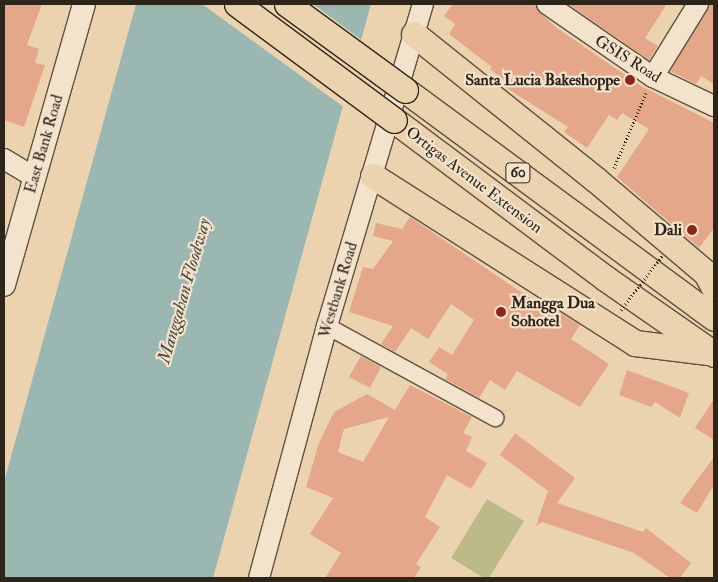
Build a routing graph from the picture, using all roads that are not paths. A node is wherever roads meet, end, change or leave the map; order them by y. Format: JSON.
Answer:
{"nodes":[{"id":1,"x":84,"y":4,"type":"edge"},
{"id":2,"x":237,"y":4,"type":"edge"},
{"id":3,"x":287,"y":4,"type":"edge"},
{"id":4,"x":423,"y":4,"type":"edge"},
{"id":5,"x":547,"y":4,"type":"edge"},
{"id":6,"x":698,"y":4,"type":"edge"},
{"id":7,"x":414,"y":34,"type":"junction"},
{"id":8,"x":653,"y":77,"type":"junction"},
{"id":9,"x":714,"y":106,"type":"edge"},
{"id":10,"x":4,"y":159,"type":"edge"},
{"id":11,"x":373,"y":176,"type":"junction"},
{"id":12,"x":34,"y":177,"type":"junction"},
{"id":13,"x":4,"y":285,"type":"edge"},
{"id":14,"x":714,"y":288,"type":"edge"},
{"id":15,"x":714,"y":318,"type":"edge"},
{"id":16,"x":326,"y":326,"type":"junction"},
{"id":17,"x":714,"y":353,"type":"edge"},
{"id":18,"x":495,"y":418,"type":"dead end"},
{"id":19,"x":259,"y":578,"type":"edge"}],
"edges":[{"from":1,"to":12,"type":"main road","name":"East Bank Road"},
{"from":2,"to":17,"type":"main road","name":"Ortigas Avenue Extension","number":"60","bridge":true},
{"from":3,"to":15,"type":"main road","name":"Ortigas Avenue Extension","number":"60","bridge":true},
{"from":4,"to":7,"type":"street","name":"Westbank Road"},
{"from":5,"to":8,"type":"street","name":"GSIS Road"},
{"from":6,"to":8,"type":"street"},
{"from":7,"to":11,"type":"street","name":"Westbank Road"},
{"from":7,"to":14,"type":"main road"},
{"from":8,"to":9,"type":"street","name":"GSIS Road"},
{"from":10,"to":12,"type":"street"},
{"from":11,"to":16,"type":"street","name":"Westbank Road"},
{"from":11,"to":17,"type":"main road"},
{"from":12,"to":13,"type":"main road","name":"East Bank Road"},
{"from":16,"to":18,"type":"street"},
{"from":16,"to":19,"type":"street","name":"Westbank Road"}]}
